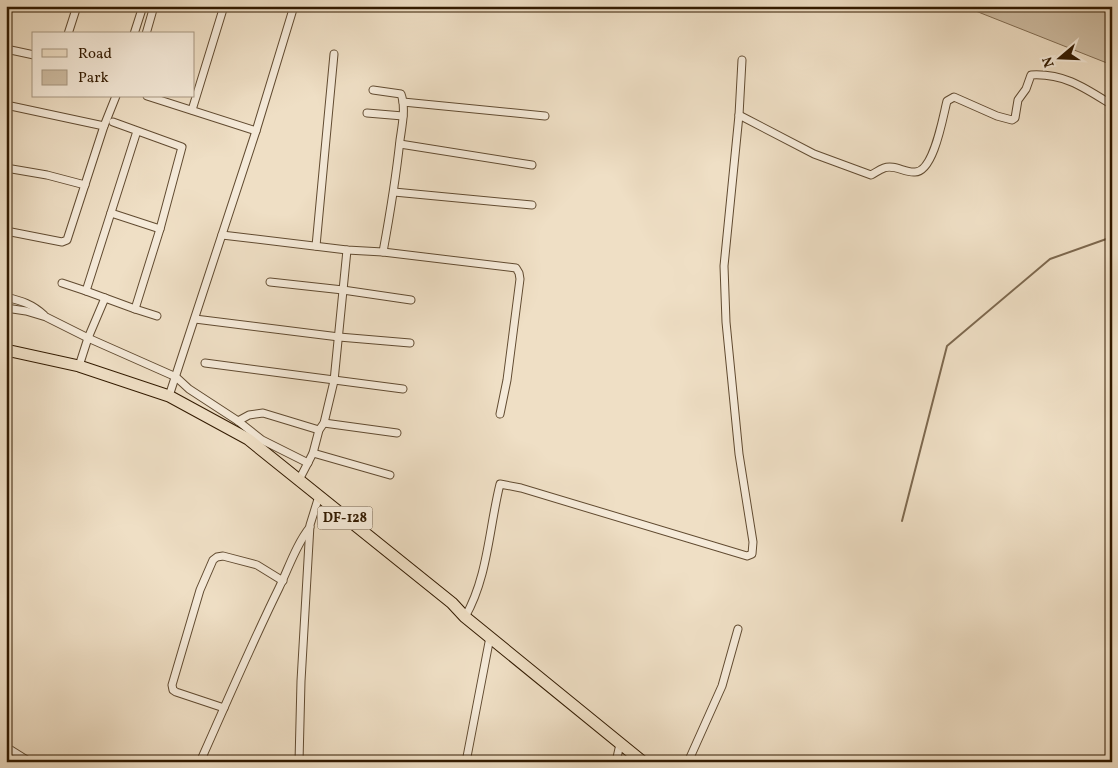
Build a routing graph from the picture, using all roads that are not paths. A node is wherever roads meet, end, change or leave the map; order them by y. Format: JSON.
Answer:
{"nodes":[{"id":1,"x":77,"y":6,"type":"edge"},
{"id":2,"x":143,"y":6,"type":"edge"},
{"id":3,"x":154,"y":6,"type":"edge"},
{"id":4,"x":224,"y":6,"type":"edge"},
{"id":5,"x":294,"y":6,"type":"edge"},
{"id":6,"x":69,"y":32,"type":"edge"},
{"id":7,"x":135,"y":32,"type":"edge"},
{"id":8,"x":147,"y":32,"type":"edge"},
{"id":9,"x":6,"y":50,"type":"edge"},
{"id":10,"x":334,"y":54,"type":"dead end"},
{"id":11,"x":32,"y":55,"type":"edge"},
{"id":12,"x":742,"y":60,"type":"dead end"},
{"id":13,"x":373,"y":90,"type":"dead end"},
{"id":14,"x":115,"y":98,"type":"edge"},
{"id":15,"x":153,"y":98,"type":"edge"},
{"id":16,"x":403,"y":102,"type":"junction"},
{"id":17,"x":6,"y":105,"type":"edge"},
{"id":18,"x":1112,"y":105,"type":"edge"},
{"id":19,"x":192,"y":110,"type":"junction"},
{"id":20,"x":367,"y":113,"type":"dead end"},
{"id":21,"x":403,"y":116,"type":"junction"},
{"id":22,"x":545,"y":116,"type":"dead end"},
{"id":23,"x":739,"y":116,"type":"junction"},
{"id":24,"x":113,"y":122,"type":"dead end"},
{"id":25,"x":104,"y":126,"type":"junction"},
{"id":26,"x":256,"y":130,"type":"junction"},
{"id":27,"x":137,"y":131,"type":"junction"},
{"id":28,"x":400,"y":144,"type":"junction"},
{"id":29,"x":532,"y":165,"type":"dead end"},
{"id":30,"x":6,"y":168,"type":"edge"},
{"id":31,"x":86,"y":185,"type":"junction"},
{"id":32,"x":394,"y":192,"type":"junction"},
{"id":33,"x":532,"y":205,"type":"dead end"},
{"id":34,"x":111,"y":212,"type":"junction"},
{"id":35,"x":160,"y":229,"type":"junction"},
{"id":36,"x":6,"y":231,"type":"edge"},
{"id":37,"x":222,"y":235,"type":"junction"},
{"id":38,"x":316,"y":246,"type":"junction"},
{"id":39,"x":347,"y":250,"type":"junction"},
{"id":40,"x":383,"y":252,"type":"junction"},
{"id":41,"x":270,"y":282,"type":"dead end"},
{"id":42,"x":62,"y":283,"type":"dead end"},
{"id":43,"x":343,"y":290,"type":"junction"},
{"id":44,"x":86,"y":291,"type":"junction"},
{"id":45,"x":6,"y":297,"type":"edge"},
{"id":46,"x":105,"y":298,"type":"junction"},
{"id":47,"x":411,"y":300,"type":"dead end"},
{"id":48,"x":6,"y":308,"type":"edge"},
{"id":49,"x":135,"y":309,"type":"junction"},
{"id":50,"x":157,"y":316,"type":"dead end"},
{"id":51,"x":46,"y":317,"type":"junction"},
{"id":52,"x":195,"y":318,"type":"junction"},
{"id":53,"x":88,"y":338,"type":"junction"},
{"id":54,"x":339,"y":338,"type":"junction"},
{"id":55,"x":410,"y":343,"type":"dead end"},
{"id":56,"x":6,"y":350,"type":"edge"},
{"id":57,"x":205,"y":363,"type":"dead end"},
{"id":58,"x":79,"y":366,"type":"junction"},
{"id":59,"x":176,"y":377,"type":"junction"},
{"id":60,"x":334,"y":381,"type":"junction"},
{"id":61,"x":403,"y":389,"type":"dead end"},
{"id":62,"x":169,"y":396,"type":"junction"},
{"id":63,"x":500,"y":414,"type":"dead end"},
{"id":64,"x":238,"y":421,"type":"junction"},
{"id":65,"x":322,"y":426,"type":"junction"},
{"id":66,"x":398,"y":433,"type":"dead end"},
{"id":67,"x":313,"y":453,"type":"junction"},
{"id":68,"x":308,"y":463,"type":"junction"},
{"id":69,"x":390,"y":475,"type":"dead end"},
{"id":70,"x":299,"y":480,"type":"junction"},
{"id":71,"x":319,"y":496,"type":"junction"},
{"id":72,"x":310,"y":526,"type":"junction"},
{"id":73,"x":282,"y":581,"type":"junction"},
{"id":74,"x":466,"y":617,"type":"junction"},
{"id":75,"x":738,"y":629,"type":"dead end"},
{"id":76,"x":490,"y":637,"type":"junction"},
{"id":77,"x":224,"y":708,"type":"junction"},
{"id":78,"x":620,"y":744,"type":"junction"},
{"id":79,"x":6,"y":747,"type":"edge"},
{"id":80,"x":30,"y":762,"type":"edge"},
{"id":81,"x":200,"y":762,"type":"edge"},
{"id":82,"x":299,"y":762,"type":"edge"},
{"id":83,"x":466,"y":762,"type":"edge"},
{"id":84,"x":616,"y":762,"type":"edge"},
{"id":85,"x":643,"y":762,"type":"edge"},
{"id":86,"x":688,"y":762,"type":"edge"}],
"edges":[{"from":1,"to":6,"type":"street"},
{"from":2,"to":7,"type":"street"},
{"from":3,"to":8,"type":"street"},
{"from":4,"to":19,"type":"street"},
{"from":5,"to":26,"type":"street"},
{"from":9,"to":11,"type":"street"},
{"from":10,"to":38,"type":"street"},
{"from":12,"to":23,"type":"street"},
{"from":13,"to":16,"type":"street"},
{"from":14,"to":25,"type":"street"},
{"from":15,"to":19,"type":"street"},
{"from":16,"to":21,"type":"street"},
{"from":16,"to":22,"type":"street"},
{"from":17,"to":25,"type":"street"},
{"from":18,"to":23,"type":"street"},
{"from":19,"to":26,"type":"street"},
{"from":20,"to":21,"type":"street"},
{"from":21,"to":28,"type":"street"},
{"from":23,"to":74,"type":"street"},
{"from":24,"to":27,"type":"street"},
{"from":25,"to":31,"type":"street"},
{"from":26,"to":37,"type":"street"},
{"from":27,"to":34,"type":"street"},
{"from":27,"to":35,"type":"street"},
{"from":28,"to":29,"type":"street"},
{"from":28,"to":32,"type":"street"},
{"from":30,"to":31,"type":"street"},
{"from":31,"to":36,"type":"street"},
{"from":32,"to":33,"type":"street"},
{"from":32,"to":40,"type":"street"},
{"from":34,"to":35,"type":"street"},
{"from":34,"to":44,"type":"street"},
{"from":35,"to":49,"type":"street"},
{"from":37,"to":38,"type":"street"},
{"from":37,"to":52,"type":"street"},
{"from":38,"to":39,"type":"street"},
{"from":39,"to":40,"type":"street"},
{"from":39,"to":43,"type":"street"},
{"from":40,"to":63,"type":"street"},
{"from":41,"to":43,"type":"street"},
{"from":42,"to":44,"type":"street"},
{"from":43,"to":47,"type":"street"},
{"from":43,"to":54,"type":"street"},
{"from":44,"to":46,"type":"street"},
{"from":45,"to":51,"type":"street"},
{"from":46,"to":49,"type":"street"},
{"from":46,"to":53,"type":"street"},
{"from":48,"to":51,"type":"street"},
{"from":49,"to":50,"type":"street"},
{"from":51,"to":53,"type":"street"},
{"from":52,"to":54,"type":"street"},
{"from":52,"to":59,"type":"street"},
{"from":53,"to":58,"type":"street"},
{"from":53,"to":59,"type":"street"},
{"from":54,"to":55,"type":"street"},
{"from":54,"to":60,"type":"street"},
{"from":56,"to":58,"type":"main road","name":"DF-128","number":"DF-128"},
{"from":57,"to":60,"type":"street"},
{"from":58,"to":62,"type":"main road","name":"DF-128","number":"DF-128"},
{"from":59,"to":62,"type":"street"},
{"from":59,"to":64,"type":"street"},
{"from":60,"to":61,"type":"street"},
{"from":60,"to":65,"type":"street"},
{"from":62,"to":70,"type":"main road","name":"DF-128","number":"DF-128"},
{"from":64,"to":65,"type":"street"},
{"from":64,"to":68,"type":"street"},
{"from":65,"to":66,"type":"street"},
{"from":65,"to":67,"type":"street"},
{"from":67,"to":68,"type":"street"},
{"from":67,"to":69,"type":"street"},
{"from":68,"to":70,"type":"street"},
{"from":70,"to":71,"type":"main road","name":"DF-128","number":"DF-128"},
{"from":71,"to":72,"type":"street"},
{"from":71,"to":74,"type":"main road","name":"DF-128","number":"DF-128"},
{"from":72,"to":73,"type":"street"},
{"from":72,"to":82,"type":"street"},
{"from":73,"to":77,"type":"street"},
{"from":73,"to":77,"type":"street"},
{"from":74,"to":76,"type":"main road","name":"DF-128","number":"DF-128"},
{"from":75,"to":86,"type":"street"},
{"from":76,"to":78,"type":"main road","name":"DF-128","number":"DF-128"},
{"from":76,"to":83,"type":"street"},
{"from":77,"to":81,"type":"street"},
{"from":78,"to":84,"type":"street"},
{"from":78,"to":85,"type":"main road","name":"DF-128","number":"DF-128"},
{"from":79,"to":80,"type":"street"}]}
